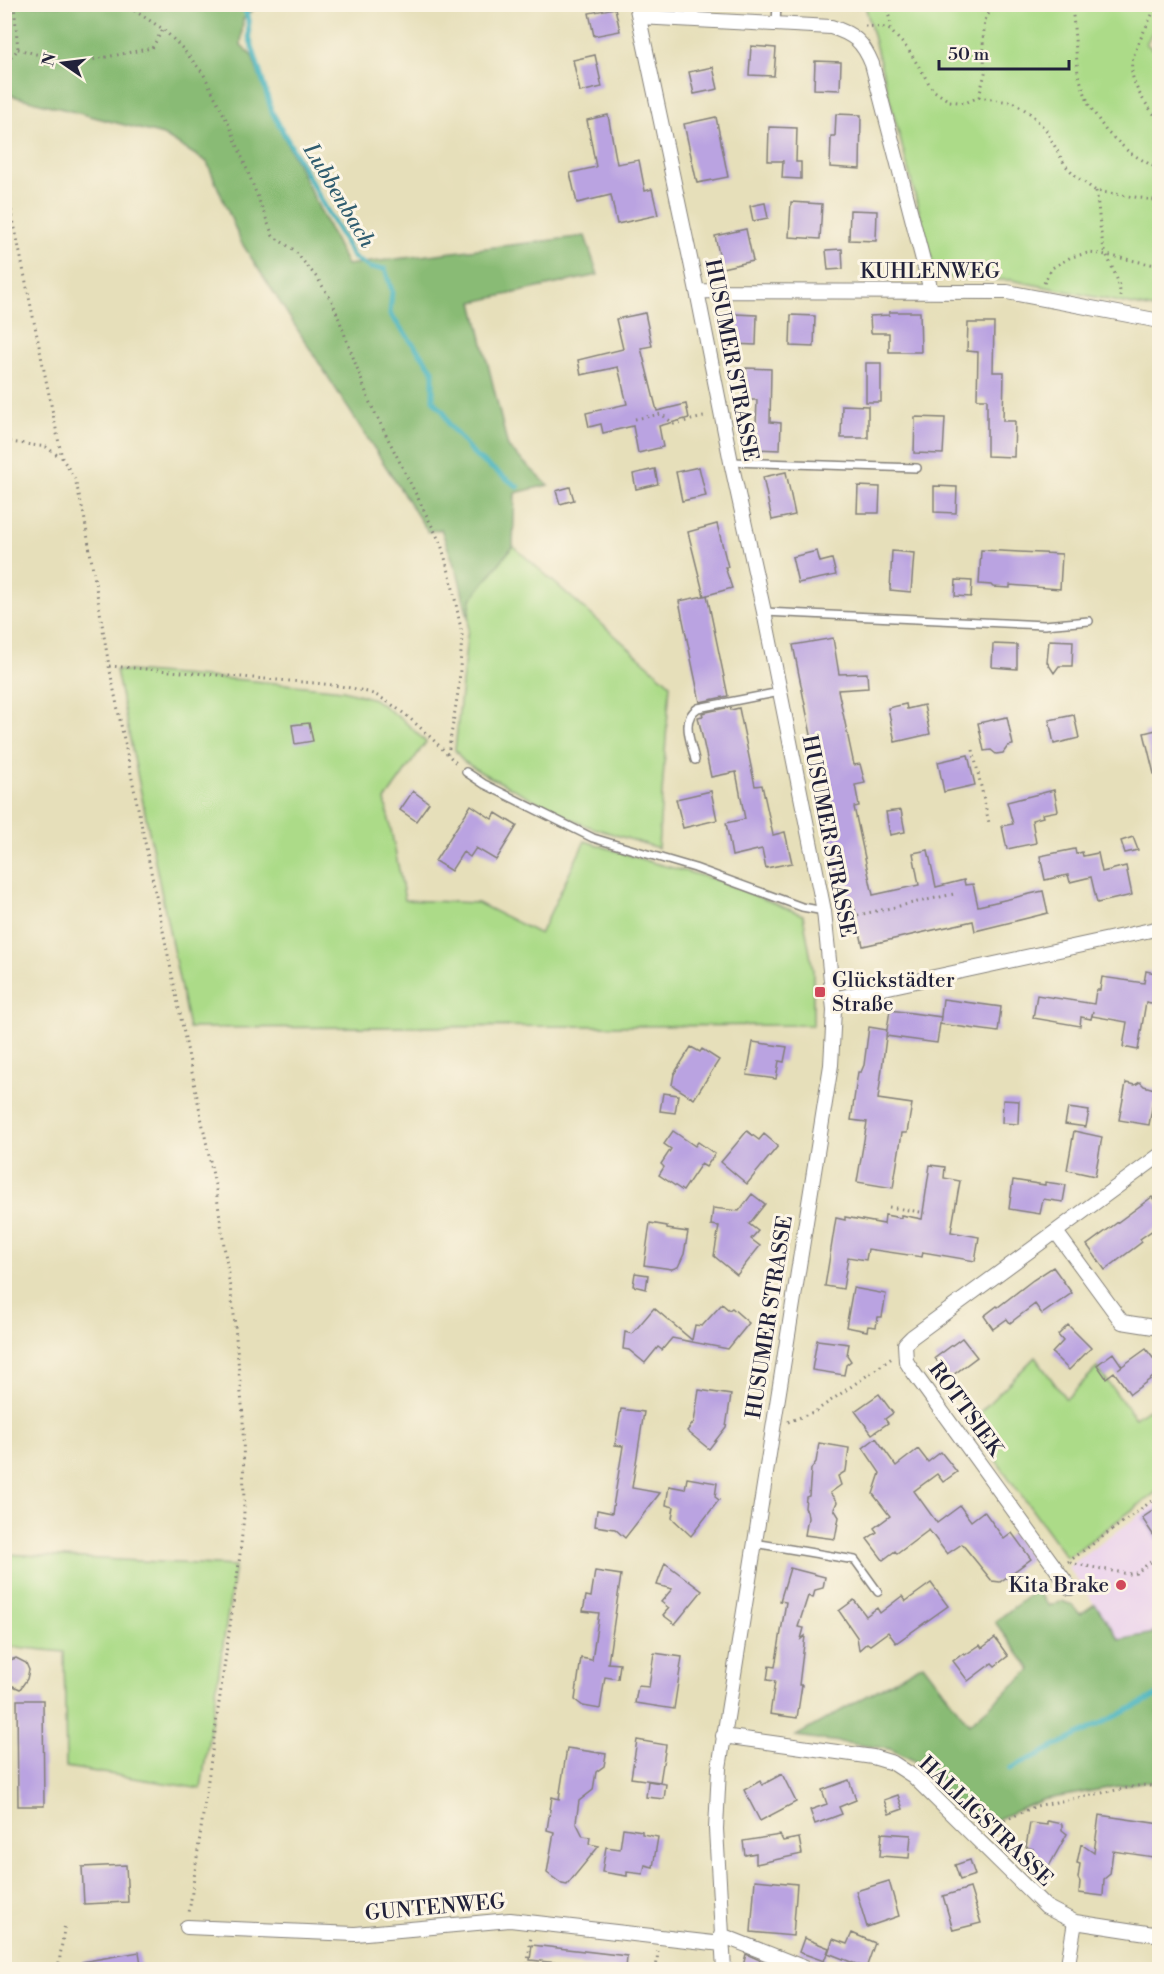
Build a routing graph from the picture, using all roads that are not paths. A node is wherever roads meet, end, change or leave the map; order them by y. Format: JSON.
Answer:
{"nodes":[{"id":1,"x":777,"y":4,"type":"edge"},
{"id":2,"x":637,"y":11,"type":"edge"},
{"id":3,"x":776,"y":24,"type":"junction"},
{"id":4,"x":697,"y":291,"type":"junction"},
{"id":5,"x":931,"y":291,"type":"junction"},
{"id":6,"x":1160,"y":321,"type":"edge"},
{"id":7,"x":731,"y":462,"type":"junction"},
{"id":8,"x":917,"y":468,"type":"dead end"},
{"id":9,"x":764,"y":612,"type":"junction"},
{"id":10,"x":1089,"y":621,"type":"dead end"},
{"id":11,"x":780,"y":692,"type":"junction"},
{"id":12,"x":695,"y":760,"type":"dead end"},
{"id":13,"x":466,"y":772,"type":"road end"},
{"id":14,"x":824,"y":911,"type":"junction"},
{"id":15,"x":1160,"y":928,"type":"edge"},
{"id":16,"x":833,"y":999,"type":"junction"},
{"id":17,"x":1160,"y":1155,"type":"edge"},
{"id":18,"x":1056,"y":1232,"type":"junction"},
{"id":19,"x":1160,"y":1328,"type":"edge"},
{"id":20,"x":754,"y":1543,"type":"junction"},
{"id":21,"x":1070,"y":1588,"type":"dead end"},
{"id":22,"x":878,"y":1592,"type":"dead end"},
{"id":23,"x":723,"y":1736,"type":"junction"},
{"id":24,"x":1074,"y":1922,"type":"junction"},
{"id":25,"x":187,"y":1927,"type":"road end"},
{"id":26,"x":1160,"y":1935,"type":"edge"},
{"id":27,"x":721,"y":1940,"type":"junction"},
{"id":28,"x":724,"y":1970,"type":"edge"},
{"id":29,"x":810,"y":1970,"type":"edge"},
{"id":30,"x":1067,"y":1970,"type":"edge"}],
"edges":[{"from":1,"to":3,"type":"lane"},
{"from":2,"to":3,"type":"street"},
{"from":2,"to":4,"type":"street","name":"HUSUMER STRASSE"},
{"from":3,"to":5,"type":"street"},
{"from":4,"to":5,"type":"street","name":"KUHLENWEG"},
{"from":4,"to":7,"type":"street","name":"HUSUMER STRASSE"},
{"from":5,"to":6,"type":"street","name":"KUHLENWEG"},
{"from":7,"to":8,"type":"lane"},
{"from":7,"to":9,"type":"street","name":"HUSUMER STRASSE"},
{"from":9,"to":10,"type":"lane"},
{"from":9,"to":11,"type":"street","name":"HUSUMER STRASSE"},
{"from":11,"to":12,"type":"lane"},
{"from":11,"to":14,"type":"street","name":"HUSUMER STRASSE"},
{"from":13,"to":14,"type":"lane"},
{"from":14,"to":16,"type":"street","name":"HUSUMER STRASSE"},
{"from":15,"to":16,"type":"street"},
{"from":16,"to":20,"type":"street","name":"HUSUMER STRASSE"},
{"from":17,"to":18,"type":"street","name":"ROTTSIEK"},
{"from":18,"to":19,"type":"street"},
{"from":18,"to":21,"type":"street","name":"ROTTSIEK"},
{"from":20,"to":22,"type":"lane"},
{"from":20,"to":23,"type":"street","name":"HUSUMER STRASSE"},
{"from":23,"to":24,"type":"street","name":"HALLIGSTRASSE"},
{"from":23,"to":27,"type":"street","name":"HUSUMER STRASSE"},
{"from":24,"to":26,"type":"street","name":"HALLIGSTRASSE"},
{"from":24,"to":30,"type":"street"},
{"from":25,"to":27,"type":"street","name":"GUNTENWEG"},
{"from":27,"to":28,"type":"street","name":"HUSUMER STRASSE"},
{"from":27,"to":29,"type":"street"}]}
